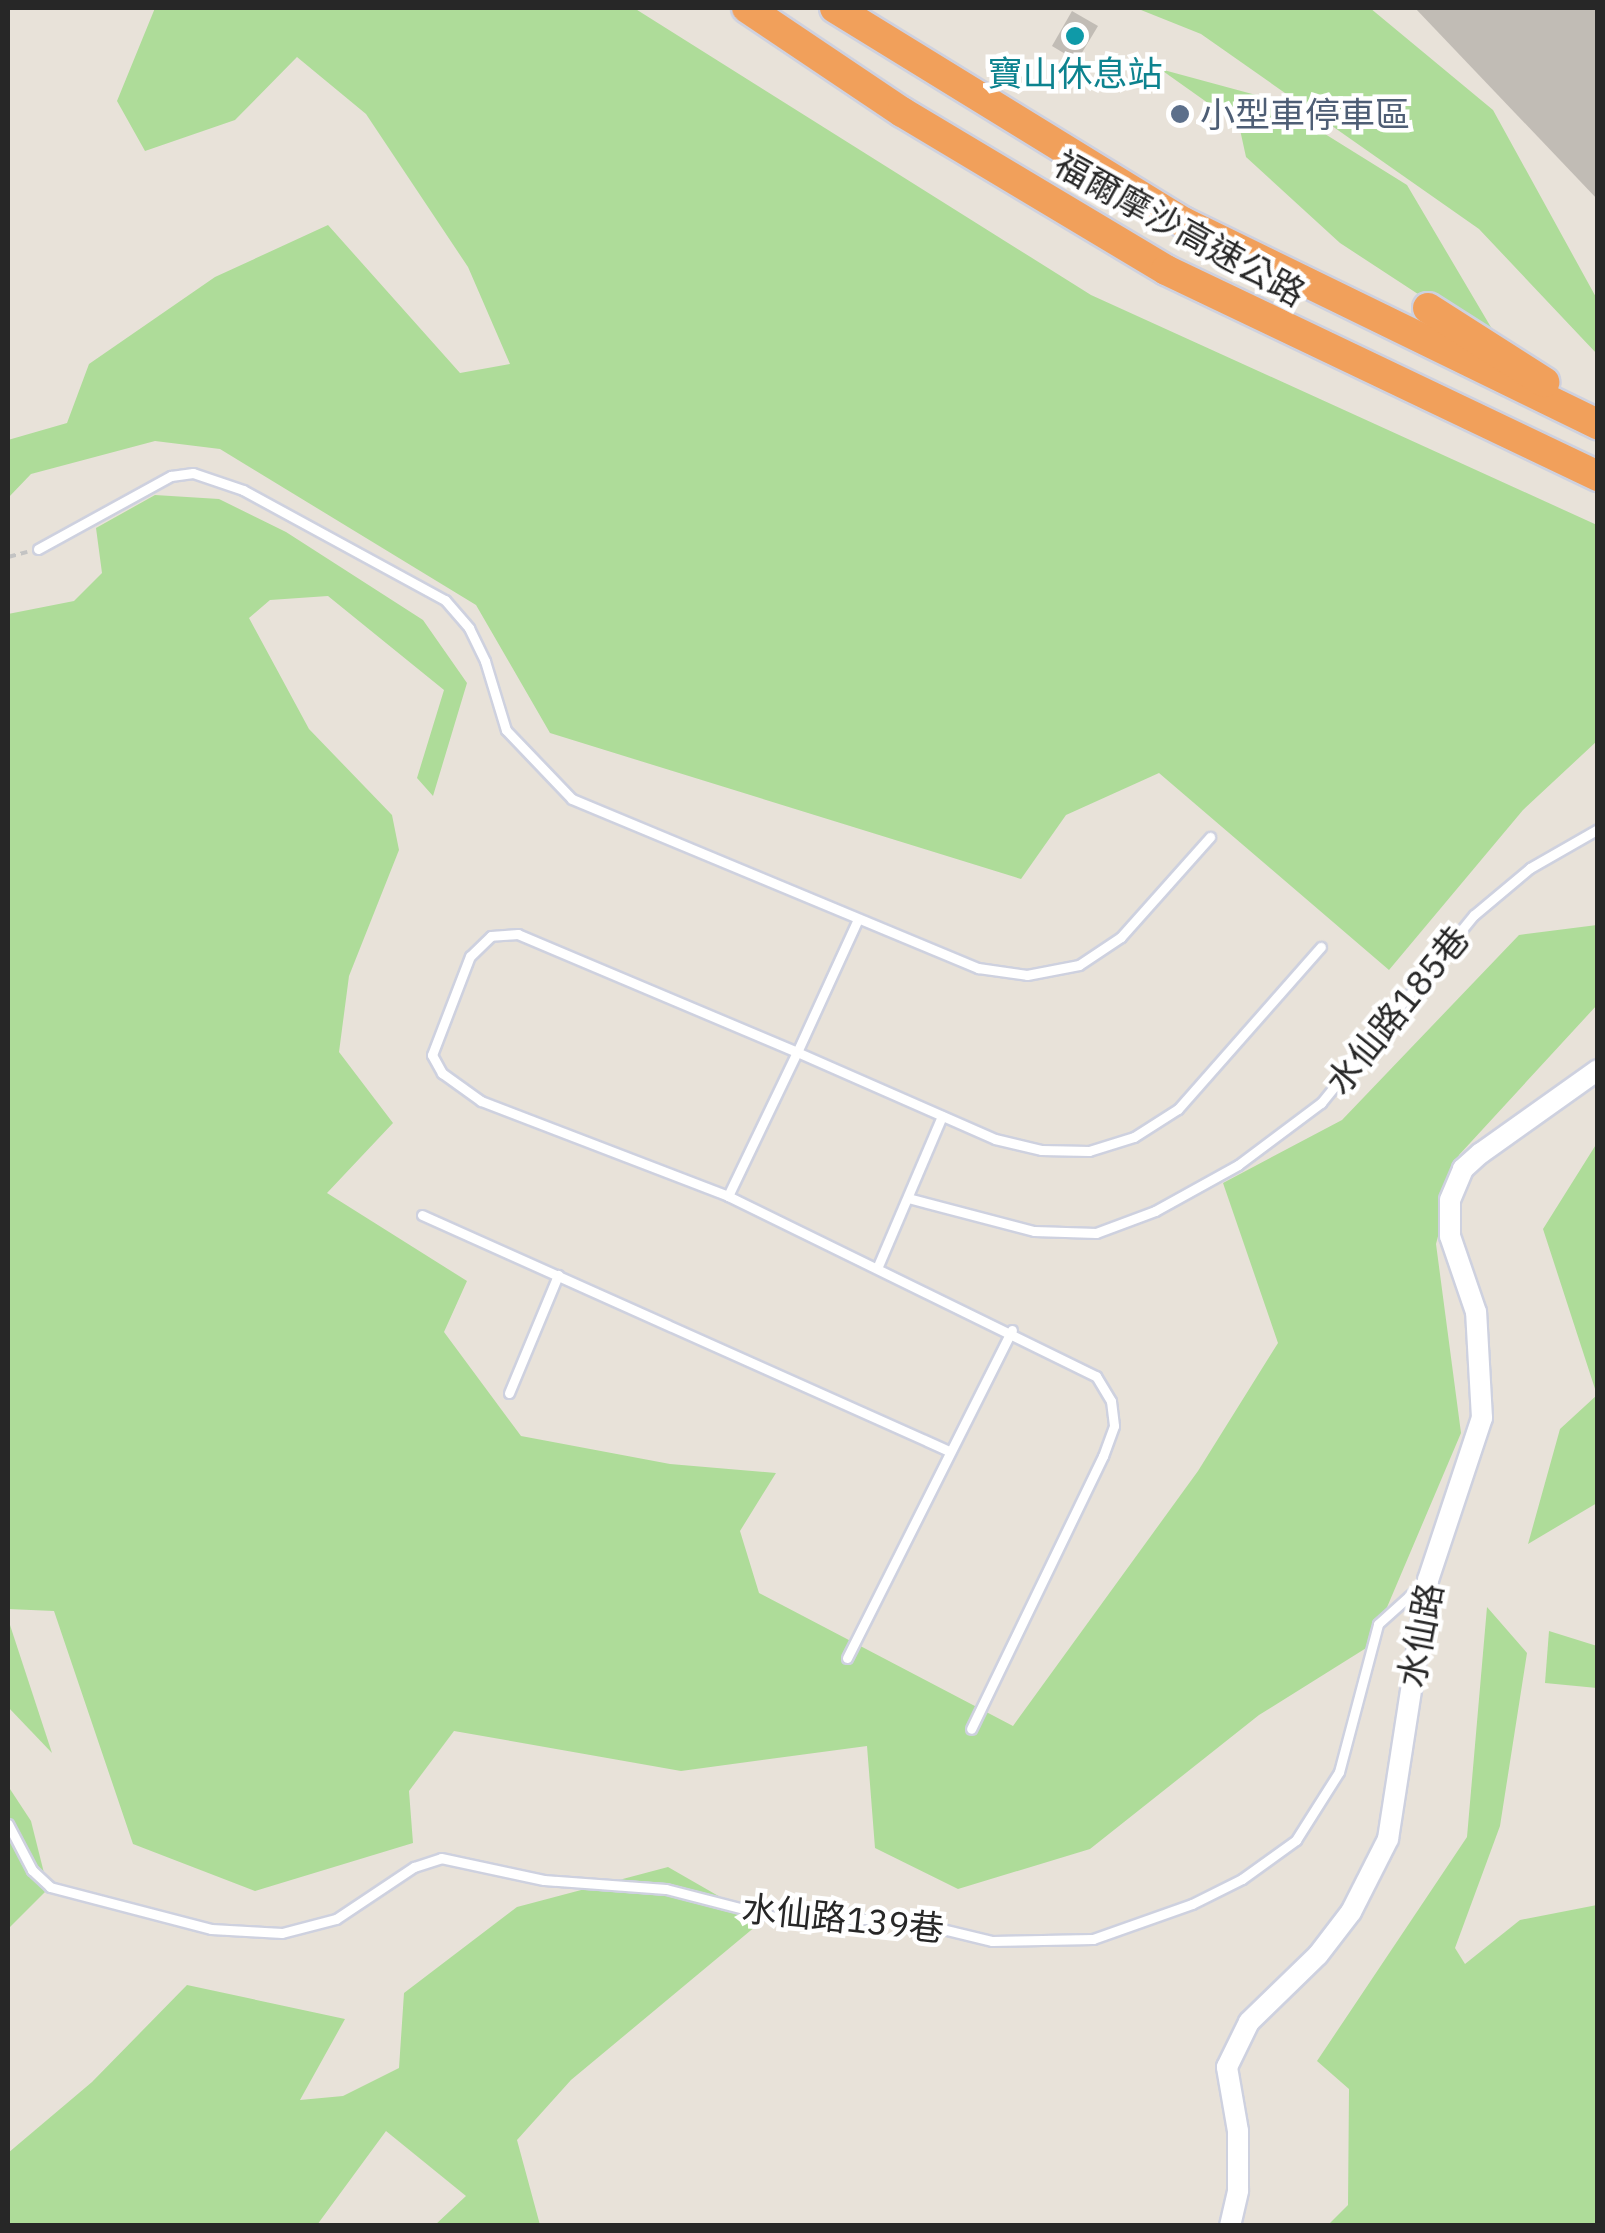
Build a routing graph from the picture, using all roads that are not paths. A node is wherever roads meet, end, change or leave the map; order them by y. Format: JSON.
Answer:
{"nodes":[{"id":1,"x":747,"y":8,"type":"edge"},
{"id":2,"x":835,"y":8,"type":"edge"},
{"id":3,"x":1428,"y":308,"type":"dead end"},
{"id":4,"x":1598,"y":416,"type":"edge"},
{"id":5,"x":1598,"y":424,"type":"edge"},
{"id":6,"x":1598,"y":476,"type":"edge"},
{"id":7,"x":38,"y":550,"type":"road end"},
{"id":8,"x":1598,"y":829,"type":"edge"},
{"id":9,"x":1210,"y":836,"type":"dead end"},
{"id":10,"x":858,"y":919,"type":"junction"},
{"id":11,"x":1322,"y":948,"type":"dead end"},
{"id":12,"x":797,"y":1052,"type":"junction"},
{"id":13,"x":1598,"y":1070,"type":"edge"},
{"id":14,"x":942,"y":1116,"type":"junction"},
{"id":15,"x":728,"y":1196,"type":"junction"},
{"id":16,"x":908,"y":1198,"type":"junction"},
{"id":17,"x":422,"y":1214,"type":"dead end"},
{"id":18,"x":878,"y":1266,"type":"junction"},
{"id":19,"x":558,"y":1275,"type":"junction"},
{"id":20,"x":1012,"y":1330,"type":"junction"},
{"id":21,"x":509,"y":1393,"type":"dead end"},
{"id":22,"x":949,"y":1451,"type":"junction"},
{"id":23,"x":1428,"y":1580,"type":"junction"},
{"id":24,"x":847,"y":1658,"type":"dead end"},
{"id":25,"x":971,"y":1729,"type":"dead end"},
{"id":26,"x":8,"y":1824,"type":"edge"},
{"id":27,"x":1230,"y":2226,"type":"edge"}],
"edges":[{"from":1,"to":6,"type":"highway","name":"福爾摩沙高速公路"},
{"from":2,"to":5,"type":"highway","name":"福爾摩沙高速公路"},
{"from":3,"to":4,"type":"highway"},
{"from":7,"to":10,"type":"lane"},
{"from":8,"to":16,"type":"lane","name":"水仙路185巷"},
{"from":9,"to":10,"type":"lane"},
{"from":10,"to":12,"type":"lane"},
{"from":11,"to":14,"type":"lane"},
{"from":12,"to":14,"type":"lane"},
{"from":12,"to":15,"type":"lane"},
{"from":12,"to":15,"type":"lane"},
{"from":13,"to":23,"type":"street","name":"水仙路"},
{"from":14,"to":16,"type":"lane"},
{"from":15,"to":18,"type":"lane"},
{"from":16,"to":18,"type":"lane"},
{"from":17,"to":19,"type":"lane"},
{"from":18,"to":20,"type":"lane"},
{"from":19,"to":21,"type":"lane"},
{"from":19,"to":22,"type":"lane"},
{"from":20,"to":22,"type":"lane"},
{"from":20,"to":25,"type":"lane"},
{"from":22,"to":24,"type":"lane"},
{"from":23,"to":26,"type":"lane","name":"水仙路139巷"},
{"from":23,"to":27,"type":"street","name":"水仙路"}]}
